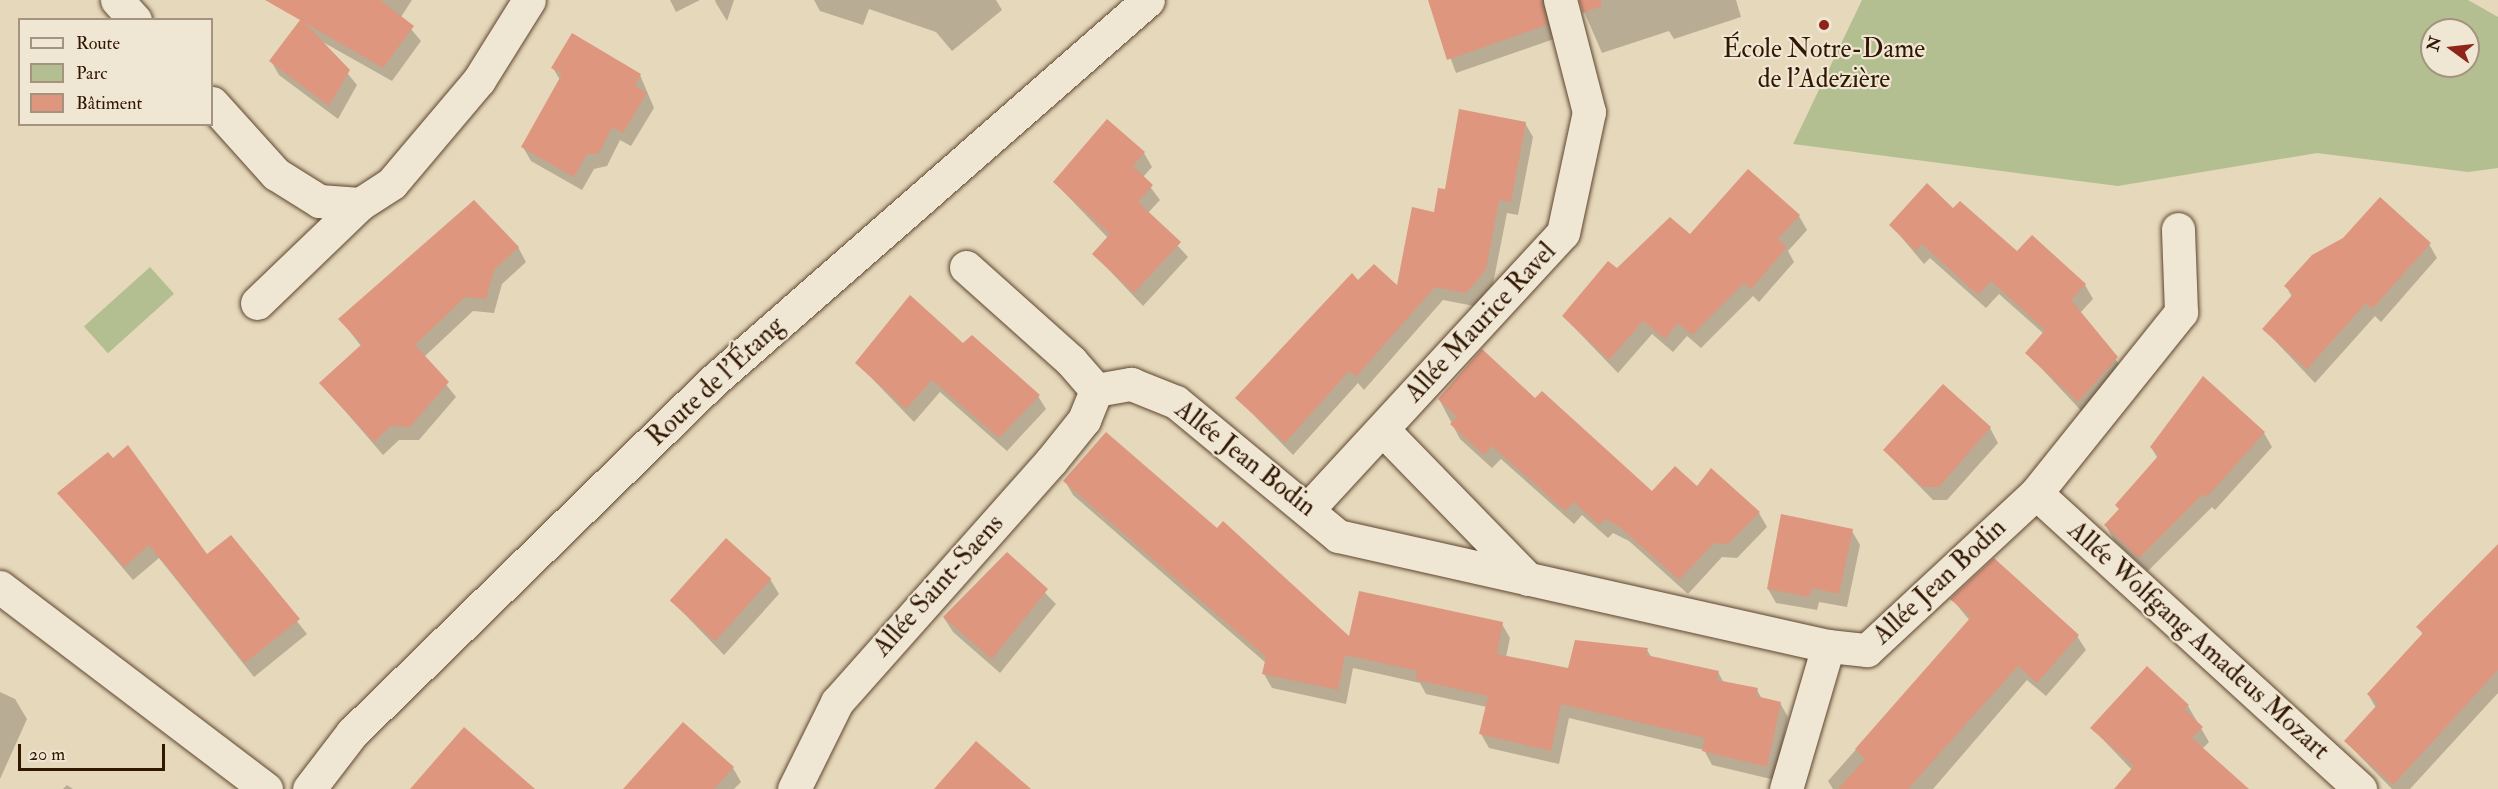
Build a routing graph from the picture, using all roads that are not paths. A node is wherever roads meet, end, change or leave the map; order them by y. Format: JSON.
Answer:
{"nodes":[{"id":1,"x":117,"y":0,"type":"edge"},
{"id":2,"x":529,"y":0,"type":"edge"},
{"id":3,"x":1148,"y":0,"type":"edge"},
{"id":4,"x":1560,"y":0,"type":"edge"},
{"id":5,"x":133,"y":18,"type":"edge"},
{"id":6,"x":213,"y":104,"type":"edge"},
{"id":7,"x":360,"y":204,"type":"junction"},
{"id":8,"x":2178,"y":229,"type":"dead end"},
{"id":9,"x":966,"y":267,"type":"dead end"},
{"id":10,"x":257,"y":303,"type":"dead end"},
{"id":11,"x":1096,"y":390,"type":"junction"},
{"id":12,"x":1383,"y":430,"type":"junction"},
{"id":13,"x":2036,"y":493,"type":"junction"},
{"id":14,"x":1308,"y":508,"type":"junction"},
{"id":15,"x":1528,"y":579,"type":"junction"},
{"id":16,"x":0,"y":586,"type":"edge"},
{"id":17,"x":1827,"y":646,"type":"junction"},
{"id":18,"x":266,"y":789,"type":"edge"},
{"id":19,"x":309,"y":789,"type":"edge"},
{"id":20,"x":794,"y":789,"type":"edge"},
{"id":21,"x":1786,"y":789,"type":"edge"},
{"id":22,"x":2360,"y":789,"type":"edge"}],
"edges":[{"from":1,"to":5,"type":"street"},
{"from":2,"to":7,"type":"street"},
{"from":3,"to":19,"type":"street","name":"Route de l'Étang"},
{"from":4,"to":12,"type":"street","name":"Allée Maurice Ravel"},
{"from":6,"to":7,"type":"street"},
{"from":7,"to":10,"type":"street"},
{"from":8,"to":13,"type":"street","name":"Allée Jean Bodin"},
{"from":9,"to":11,"type":"street"},
{"from":11,"to":14,"type":"street","name":"Allée Jean Bodin"},
{"from":11,"to":20,"type":"street","name":"Allée Saint-Saens"},
{"from":12,"to":14,"type":"street","name":"Allée Maurice Ravel"},
{"from":12,"to":15,"type":"street"},
{"from":13,"to":17,"type":"street","name":"Allée Jean Bodin"},
{"from":13,"to":22,"type":"street","name":"Allée Wolfgang Amadeus Mozart"},
{"from":14,"to":15,"type":"street","name":"Allée Jean Bodin"},
{"from":15,"to":17,"type":"street","name":"Allée Jean Bodin"},
{"from":16,"to":18,"type":"street"},
{"from":17,"to":21,"type":"street"}]}
